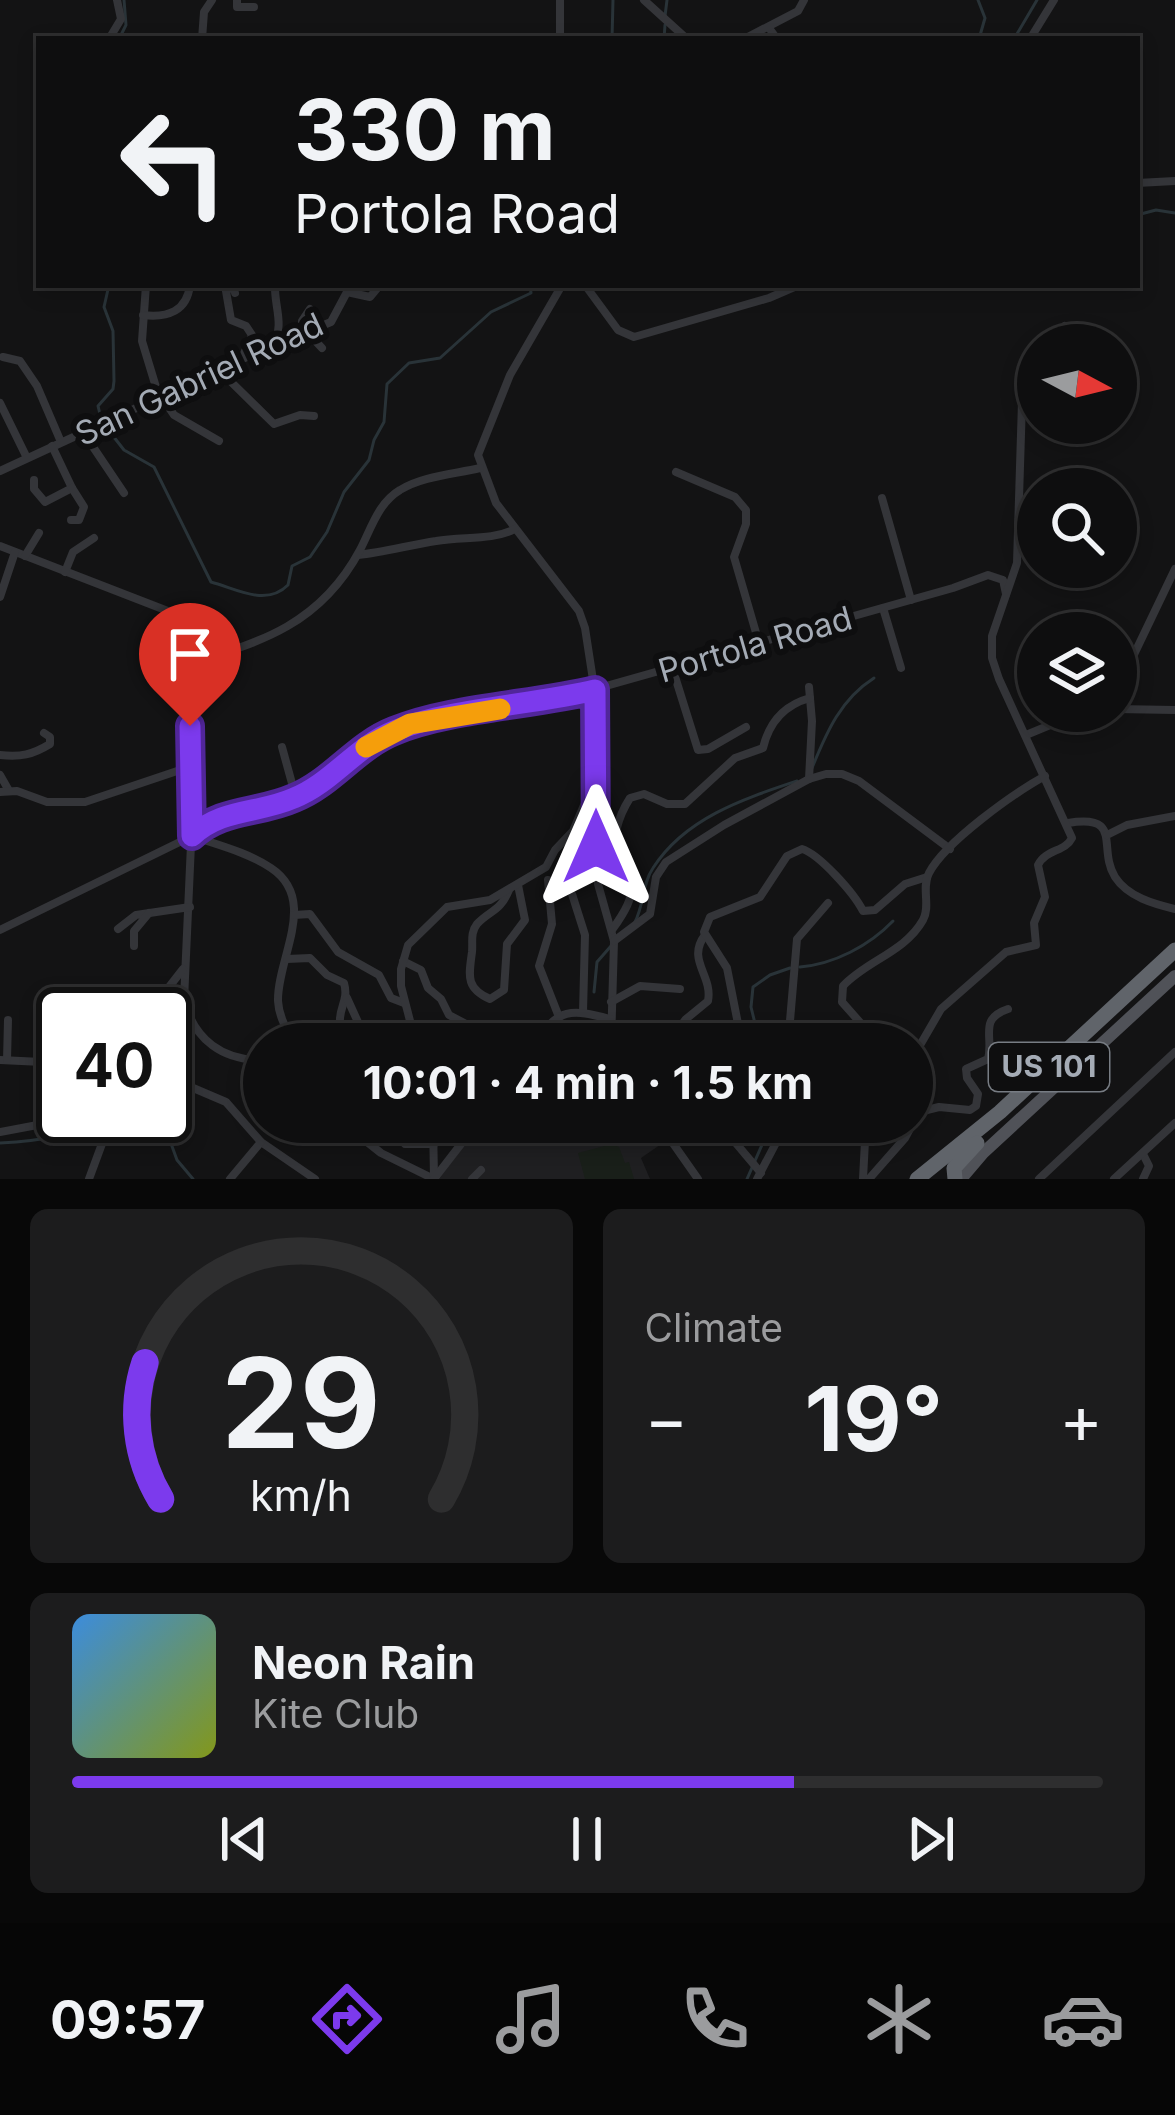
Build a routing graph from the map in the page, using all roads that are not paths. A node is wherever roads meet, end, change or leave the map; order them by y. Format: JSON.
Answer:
{"nodes":[{"id":1,"x":117,"y":0,"type":"edge"},
{"id":2,"x":212,"y":0,"type":"edge"},
{"id":3,"x":237,"y":0,"type":"edge"},
{"id":4,"x":560,"y":0,"type":"edge"},
{"id":5,"x":644,"y":0,"type":"edge"},
{"id":6,"x":804,"y":0,"type":"edge"},
{"id":7,"x":1054,"y":0,"type":"edge"},
{"id":8,"x":254,"y":7,"type":"dead end"},
{"id":9,"x":770,"y":28,"type":"junction"},
{"id":10,"x":111,"y":36,"type":"edge"},
{"id":11,"x":202,"y":36,"type":"edge"},
{"id":12,"x":560,"y":36,"type":"edge"},
{"id":13,"x":684,"y":36,"type":"edge"},
{"id":14,"x":751,"y":36,"type":"edge"},
{"id":15,"x":775,"y":36,"type":"edge"},
{"id":16,"x":1032,"y":36,"type":"edge"},
{"id":17,"x":1175,"y":181,"type":"edge"},
{"id":18,"x":1140,"y":183,"type":"edge"},
{"id":19,"x":146,"y":288,"type":"edge"},
{"id":20,"x":190,"y":288,"type":"edge"},
{"id":21,"x":230,"y":288,"type":"edge"},
{"id":22,"x":233,"y":288,"type":"edge"},
{"id":23,"x":275,"y":288,"type":"edge"},
{"id":24,"x":378,"y":288,"type":"edge"},
{"id":25,"x":560,"y":288,"type":"edge"},
{"id":26,"x":587,"y":288,"type":"edge"},
{"id":27,"x":792,"y":288,"type":"edge"},
{"id":28,"x":235,"y":293,"type":"dead end"},
{"id":29,"x":310,"y":309,"type":"dead end"},
{"id":30,"x":143,"y":315,"type":"junction"},
{"id":31,"x":305,"y":333,"type":"junction"},
{"id":32,"x":273,"y":346,"type":"junction"},
{"id":33,"x":322,"y":348,"type":"dead end"},
{"id":34,"x":3,"y":357,"type":"dead end"},
{"id":35,"x":241,"y":359,"type":"junction"},
{"id":36,"x":219,"y":370,"type":"junction"},
{"id":37,"x":160,"y":396,"type":"junction"},
{"id":38,"x":0,"y":403,"type":"edge"},
{"id":39,"x":314,"y":416,"type":"dead end"},
{"id":40,"x":83,"y":432,"type":"junction"},
{"id":41,"x":219,"y":441,"type":"dead end"},
{"id":42,"x":54,"y":446,"type":"junction"},
{"id":43,"x":27,"y":458,"type":"junction"},
{"id":44,"x":480,"y":468,"type":"junction"},
{"id":45,"x":0,"y":471,"type":"edge"},
{"id":46,"x":676,"y":472,"type":"dead end"},
{"id":47,"x":34,"y":480,"type":"dead end"},
{"id":48,"x":68,"y":485,"type":"junction"},
{"id":49,"x":124,"y":493,"type":"dead end"},
{"id":50,"x":882,"y":498,"type":"dead end"},
{"id":51,"x":71,"y":520,"type":"dead end"},
{"id":52,"x":515,"y":529,"type":"junction"},
{"id":53,"x":38,"y":533,"type":"dead end"},
{"id":54,"x":94,"y":538,"type":"dead end"},
{"id":55,"x":0,"y":546,"type":"edge"},
{"id":56,"x":20,"y":554,"type":"junction"},
{"id":57,"x":356,"y":556,"type":"junction"},
{"id":58,"x":1017,"y":563,"type":"joint"},
{"id":59,"x":1175,"y":569,"type":"edge"},
{"id":60,"x":65,"y":572,"type":"junction"},
{"id":61,"x":988,"y":575,"type":"junction"},
{"id":62,"x":1006,"y":594,"type":"junction"},
{"id":63,"x":0,"y":597,"type":"edge"},
{"id":64,"x":911,"y":600,"type":"junction"},
{"id":65,"x":884,"y":608,"type":"junction"},
{"id":66,"x":759,"y":643,"type":"junction"},
{"id":67,"x":1137,"y":648,"type":"edge"},
{"id":68,"x":188,"y":663,"type":"junction"},
{"id":69,"x":672,"y":667,"type":"junction"},
{"id":70,"x":901,"y":668,"type":"dead end"},
{"id":71,"x":595,"y":690,"type":"junction"},
{"id":72,"x":1137,"y":709,"type":"edge"},
{"id":73,"x":1175,"y":710,"type":"edge"},
{"id":74,"x":746,"y":727,"type":"dead end"},
{"id":75,"x":1035,"y":732,"type":"edge"},
{"id":76,"x":44,"y":733,"type":"dead end"},
{"id":77,"x":1026,"y":735,"type":"junction"},
{"id":78,"x":283,"y":747,"type":"dead end"},
{"id":79,"x":0,"y":755,"type":"edge"},
{"id":80,"x":192,"y":766,"type":"junction"},
{"id":81,"x":0,"y":775,"type":"edge"},
{"id":82,"x":1045,"y":776,"type":"junction"},
{"id":83,"x":809,"y":779,"type":"junction"},
{"id":84,"x":4,"y":791,"type":"edge"},
{"id":85,"x":296,"y":798,"type":"junction"},
{"id":86,"x":597,"y":801,"type":"junction"},
{"id":87,"x":1175,"y":816,"type":"edge"},
{"id":88,"x":1068,"y":823,"type":"junction"},
{"id":89,"x":1107,"y":835,"type":"junction"},
{"id":90,"x":192,"y":836,"type":"junction"},
{"id":91,"x":950,"y":849,"type":"junction"},
{"id":92,"x":927,"y":877,"type":"junction"},
{"id":93,"x":548,"y":880,"type":"dead end"},
{"id":94,"x":514,"y":886,"type":"junction"},
{"id":95,"x":572,"y":894,"type":"dead end"},
{"id":96,"x":827,"y":903,"type":"dead end"},
{"id":97,"x":190,"y":907,"type":"junction"},
{"id":98,"x":1175,"y":909,"type":"edge"},
{"id":99,"x":150,"y":912,"type":"junction"},
{"id":100,"x":294,"y":914,"type":"junction"},
{"id":101,"x":118,"y":929,"type":"dead end"},
{"id":102,"x":0,"y":930,"type":"edge"},
{"id":103,"x":705,"y":935,"type":"junction"},
{"id":104,"x":612,"y":936,"type":"junction"},
{"id":105,"x":134,"y":946,"type":"dead end"},
{"id":106,"x":1175,"y":950,"type":"edge"},
{"id":107,"x":286,"y":959,"type":"junction"},
{"id":108,"x":403,"y":961,"type":"junction"},
{"id":109,"x":1175,"y":963,"type":"edge"},
{"id":110,"x":183,"y":969,"type":"junction"},
{"id":111,"x":1175,"y":976,"type":"edge"},
{"id":112,"x":169,"y":987,"type":"edge"},
{"id":113,"x":680,"y":989,"type":"dead end"},
{"id":114,"x":347,"y":996,"type":"junction"},
{"id":115,"x":404,"y":1003,"type":"junction"},
{"id":116,"x":610,"y":1003,"type":"junction"},
{"id":117,"x":1008,"y":1010,"type":"dead end"},
{"id":118,"x":583,"y":1012,"type":"junction"},
{"id":119,"x":559,"y":1017,"type":"junction"},
{"id":120,"x":610,"y":1019,"type":"junction"},
{"id":121,"x":8,"y":1020,"type":"dead end"},
{"id":122,"x":287,"y":1023,"type":"edge"},
{"id":123,"x":340,"y":1023,"type":"edge"},
{"id":124,"x":359,"y":1023,"type":"edge"},
{"id":125,"x":410,"y":1023,"type":"edge"},
{"id":126,"x":463,"y":1023,"type":"edge"},
{"id":127,"x":554,"y":1023,"type":"edge"},
{"id":128,"x":610,"y":1023,"type":"edge"},
{"id":129,"x":683,"y":1023,"type":"edge"},
{"id":130,"x":738,"y":1023,"type":"edge"},
{"id":131,"x":790,"y":1023,"type":"edge"},
{"id":132,"x":860,"y":1023,"type":"edge"},
{"id":133,"x":932,"y":1023,"type":"edge"},
{"id":134,"x":1175,"y":1052,"type":"edge"},
{"id":135,"x":243,"y":1057,"type":"edge"},
{"id":136,"x":3,"y":1060,"type":"edge"},
{"id":137,"x":36,"y":1062,"type":"edge"},
{"id":138,"x":192,"y":1088,"type":"edge"},
{"id":139,"x":243,"y":1121,"type":"edge"},
{"id":140,"x":1175,"y":1124,"type":"edge"},
{"id":141,"x":36,"y":1125,"type":"edge"},
{"id":142,"x":0,"y":1132,"type":"edge"},
{"id":143,"x":103,"y":1143,"type":"edge"},
{"id":144,"x":260,"y":1143,"type":"edge"},
{"id":145,"x":262,"y":1143,"type":"edge"},
{"id":146,"x":368,"y":1143,"type":"edge"},
{"id":147,"x":404,"y":1143,"type":"edge"},
{"id":148,"x":462,"y":1143,"type":"edge"},
{"id":149,"x":673,"y":1143,"type":"edge"},
{"id":150,"x":734,"y":1143,"type":"edge"},
{"id":151,"x":776,"y":1143,"type":"edge"},
{"id":152,"x":865,"y":1143,"type":"edge"},
{"id":153,"x":977,"y":1143,"type":"junction"},
{"id":154,"x":434,"y":1144,"type":"joint"},
{"id":155,"x":1142,"y":1153,"type":"junction"},
{"id":156,"x":481,"y":1170,"type":"dead end"},
{"id":157,"x":759,"y":1176,"type":"edge"},
{"id":158,"x":89,"y":1179,"type":"edge"},
{"id":159,"x":230,"y":1179,"type":"edge"},
{"id":160,"x":315,"y":1179,"type":"edge"},
{"id":161,"x":434,"y":1179,"type":"edge"},
{"id":162,"x":472,"y":1179,"type":"edge"},
{"id":163,"x":698,"y":1179,"type":"edge"},
{"id":164,"x":866,"y":1179,"type":"edge"},
{"id":165,"x":917,"y":1179,"type":"edge"},
{"id":166,"x":933,"y":1179,"type":"edge"},
{"id":167,"x":958,"y":1179,"type":"edge"},
{"id":168,"x":1039,"y":1179,"type":"edge"},
{"id":169,"x":1114,"y":1179,"type":"edge"},
{"id":170,"x":1144,"y":1179,"type":"edge"}],
"edges":[{"from":1,"to":10,"type":"street"},
{"from":2,"to":11,"type":"street"},
{"from":3,"to":8,"type":"street"},
{"from":4,"to":12,"type":"street"},
{"from":5,"to":13,"type":"street"},
{"from":6,"to":9,"type":"street"},
{"from":7,"to":16,"type":"street"},
{"from":9,"to":14,"type":"street"},
{"from":9,"to":15,"type":"street"},
{"from":17,"to":18,"type":"street"},
{"from":19,"to":30,"type":"street"},
{"from":20,"to":30,"type":"street"},
{"from":21,"to":35,"type":"street"},
{"from":22,"to":28,"type":"street"},
{"from":23,"to":32,"type":"street"},
{"from":24,"to":31,"type":"street","name":"San Gabriel Road"},
{"from":25,"to":44,"type":"street"},
{"from":26,"to":27,"type":"street"},
{"from":29,"to":31,"type":"street"},
{"from":30,"to":37,"type":"street"},
{"from":31,"to":32,"type":"street","name":"San Gabriel Road"},
{"from":31,"to":33,"type":"street"},
{"from":32,"to":35,"type":"street","name":"San Gabriel Road"},
{"from":34,"to":42,"type":"street"},
{"from":35,"to":36,"type":"street","name":"San Gabriel Road"},
{"from":36,"to":37,"type":"street","name":"San Gabriel Road"},
{"from":36,"to":39,"type":"street"},
{"from":37,"to":40,"type":"street","name":"San Gabriel Road"},
{"from":37,"to":41,"type":"street"},
{"from":38,"to":43,"type":"street"},
{"from":40,"to":42,"type":"street","name":"San Gabriel Road"},
{"from":40,"to":49,"type":"street"},
{"from":42,"to":43,"type":"street","name":"San Gabriel Road"},
{"from":42,"to":48,"type":"street"},
{"from":43,"to":45,"type":"street","name":"San Gabriel Road"},
{"from":44,"to":52,"type":"street"},
{"from":44,"to":57,"type":"street"},
{"from":46,"to":66,"type":"street"},
{"from":47,"to":48,"type":"street"},
{"from":48,"to":51,"type":"street"},
{"from":50,"to":64,"type":"street"},
{"from":52,"to":57,"type":"street"},
{"from":52,"to":71,"type":"street"},
{"from":53,"to":56,"type":"street"},
{"from":54,"to":60,"type":"street"},
{"from":55,"to":56,"type":"street"},
{"from":56,"to":60,"type":"street"},
{"from":56,"to":63,"type":"street"},
{"from":57,"to":68,"type":"street"},
{"from":58,"to":61,"type":"street","name":"Portola Road"},
{"from":58,"to":62,"type":"street"},
{"from":59,"to":67,"type":"street"},
{"from":60,"to":68,"type":"street"},
{"from":61,"to":62,"type":"street"},
{"from":61,"to":64,"type":"street","name":"Portola Road"},
{"from":62,"to":77,"type":"street"},
{"from":64,"to":65,"type":"street","name":"Portola Road"},
{"from":65,"to":66,"type":"street","name":"Portola Road"},
{"from":65,"to":70,"type":"street"},
{"from":66,"to":69,"type":"street","name":"Portola Road"},
{"from":68,"to":80,"type":"street"},
{"from":69,"to":71,"type":"street","name":"Portola Road"},
{"from":69,"to":74,"type":"street"},
{"from":71,"to":85,"type":"street","name":"Portola Road"},
{"from":71,"to":86,"type":"street"},
{"from":72,"to":73,"type":"street"},
{"from":75,"to":77,"type":"street"},
{"from":76,"to":79,"type":"street"},
{"from":77,"to":82,"type":"street"},
{"from":78,"to":85,"type":"street"},
{"from":80,"to":84,"type":"street"},
{"from":80,"to":90,"type":"street"},
{"from":81,"to":84,"type":"street"},
{"from":82,"to":88,"type":"street"},
{"from":82,"to":91,"type":"street"},
{"from":83,"to":91,"type":"street"},
{"from":83,"to":104,"type":"street"},
{"from":83,"to":104,"type":"street"},
{"from":85,"to":90,"type":"street","name":"Portola Road"},
{"from":86,"to":94,"type":"street"},
{"from":86,"to":104,"type":"street"},
{"from":87,"to":89,"type":"street"},
{"from":88,"to":89,"type":"street"},
{"from":88,"to":133,"type":"street"},
{"from":89,"to":98,"type":"street"},
{"from":90,"to":97,"type":"street"},
{"from":90,"to":100,"type":"street"},
{"from":90,"to":102,"type":"street","name":"Portola Road"},
{"from":91,"to":92,"type":"street"},
{"from":92,"to":103,"type":"street"},
{"from":92,"to":132,"type":"street"},
{"from":93,"to":119,"type":"street"},
{"from":94,"to":94,"type":"street"},
{"from":94,"to":108,"type":"street"},
{"from":95,"to":118,"type":"street"},
{"from":96,"to":131,"type":"street"},
{"from":97,"to":99,"type":"street"},
{"from":97,"to":110,"type":"street"},
{"from":99,"to":101,"type":"street"},
{"from":99,"to":105,"type":"street"},
{"from":100,"to":107,"type":"street"},
{"from":100,"to":115,"type":"street"},
{"from":103,"to":129,"type":"street"},
{"from":103,"to":130,"type":"street"},
{"from":104,"to":116,"type":"street"},
{"from":106,"to":165,"type":"highway","number":"US 101"},
{"from":107,"to":114,"type":"street"},
{"from":107,"to":122,"type":"street"},
{"from":108,"to":115,"type":"street"},
{"from":108,"to":126,"type":"street"},
{"from":109,"to":153,"type":"highway","number":"US 101"},
{"from":110,"to":112,"type":"street"},
{"from":110,"to":135,"type":"street"},
{"from":111,"to":167,"type":"main road"},
{"from":113,"to":116,"type":"street"},
{"from":114,"to":123,"type":"street"},
{"from":114,"to":124,"type":"street"},
{"from":115,"to":125,"type":"street"},
{"from":116,"to":120,"type":"street"},
{"from":117,"to":164,"type":"street"},
{"from":118,"to":119,"type":"street"},
{"from":118,"to":120,"type":"street"},
{"from":119,"to":127,"type":"street"},
{"from":120,"to":128,"type":"street"},
{"from":121,"to":136,"type":"street"},
{"from":134,"to":168,"type":"street"},
{"from":136,"to":137,"type":"street"},
{"from":138,"to":139,"type":"street"},
{"from":140,"to":155,"type":"street"},
{"from":141,"to":142,"type":"street"},
{"from":143,"to":158,"type":"street"},
{"from":144,"to":159,"type":"street"},
{"from":145,"to":160,"type":"street"},
{"from":146,"to":161,"type":"street"},
{"from":147,"to":154,"type":"street"},
{"from":148,"to":161,"type":"street"},
{"from":149,"to":163,"type":"street"},
{"from":150,"to":157,"type":"street"},
{"from":151,"to":157,"type":"street"},
{"from":152,"to":164,"type":"street"},
{"from":153,"to":166,"type":"highway","number":"US 101"},
{"from":153,"to":167,"type":"highway"},
{"from":154,"to":161,"type":"street"},
{"from":155,"to":169,"type":"street"},
{"from":155,"to":170,"type":"street"},
{"from":156,"to":162,"type":"street"}]}
